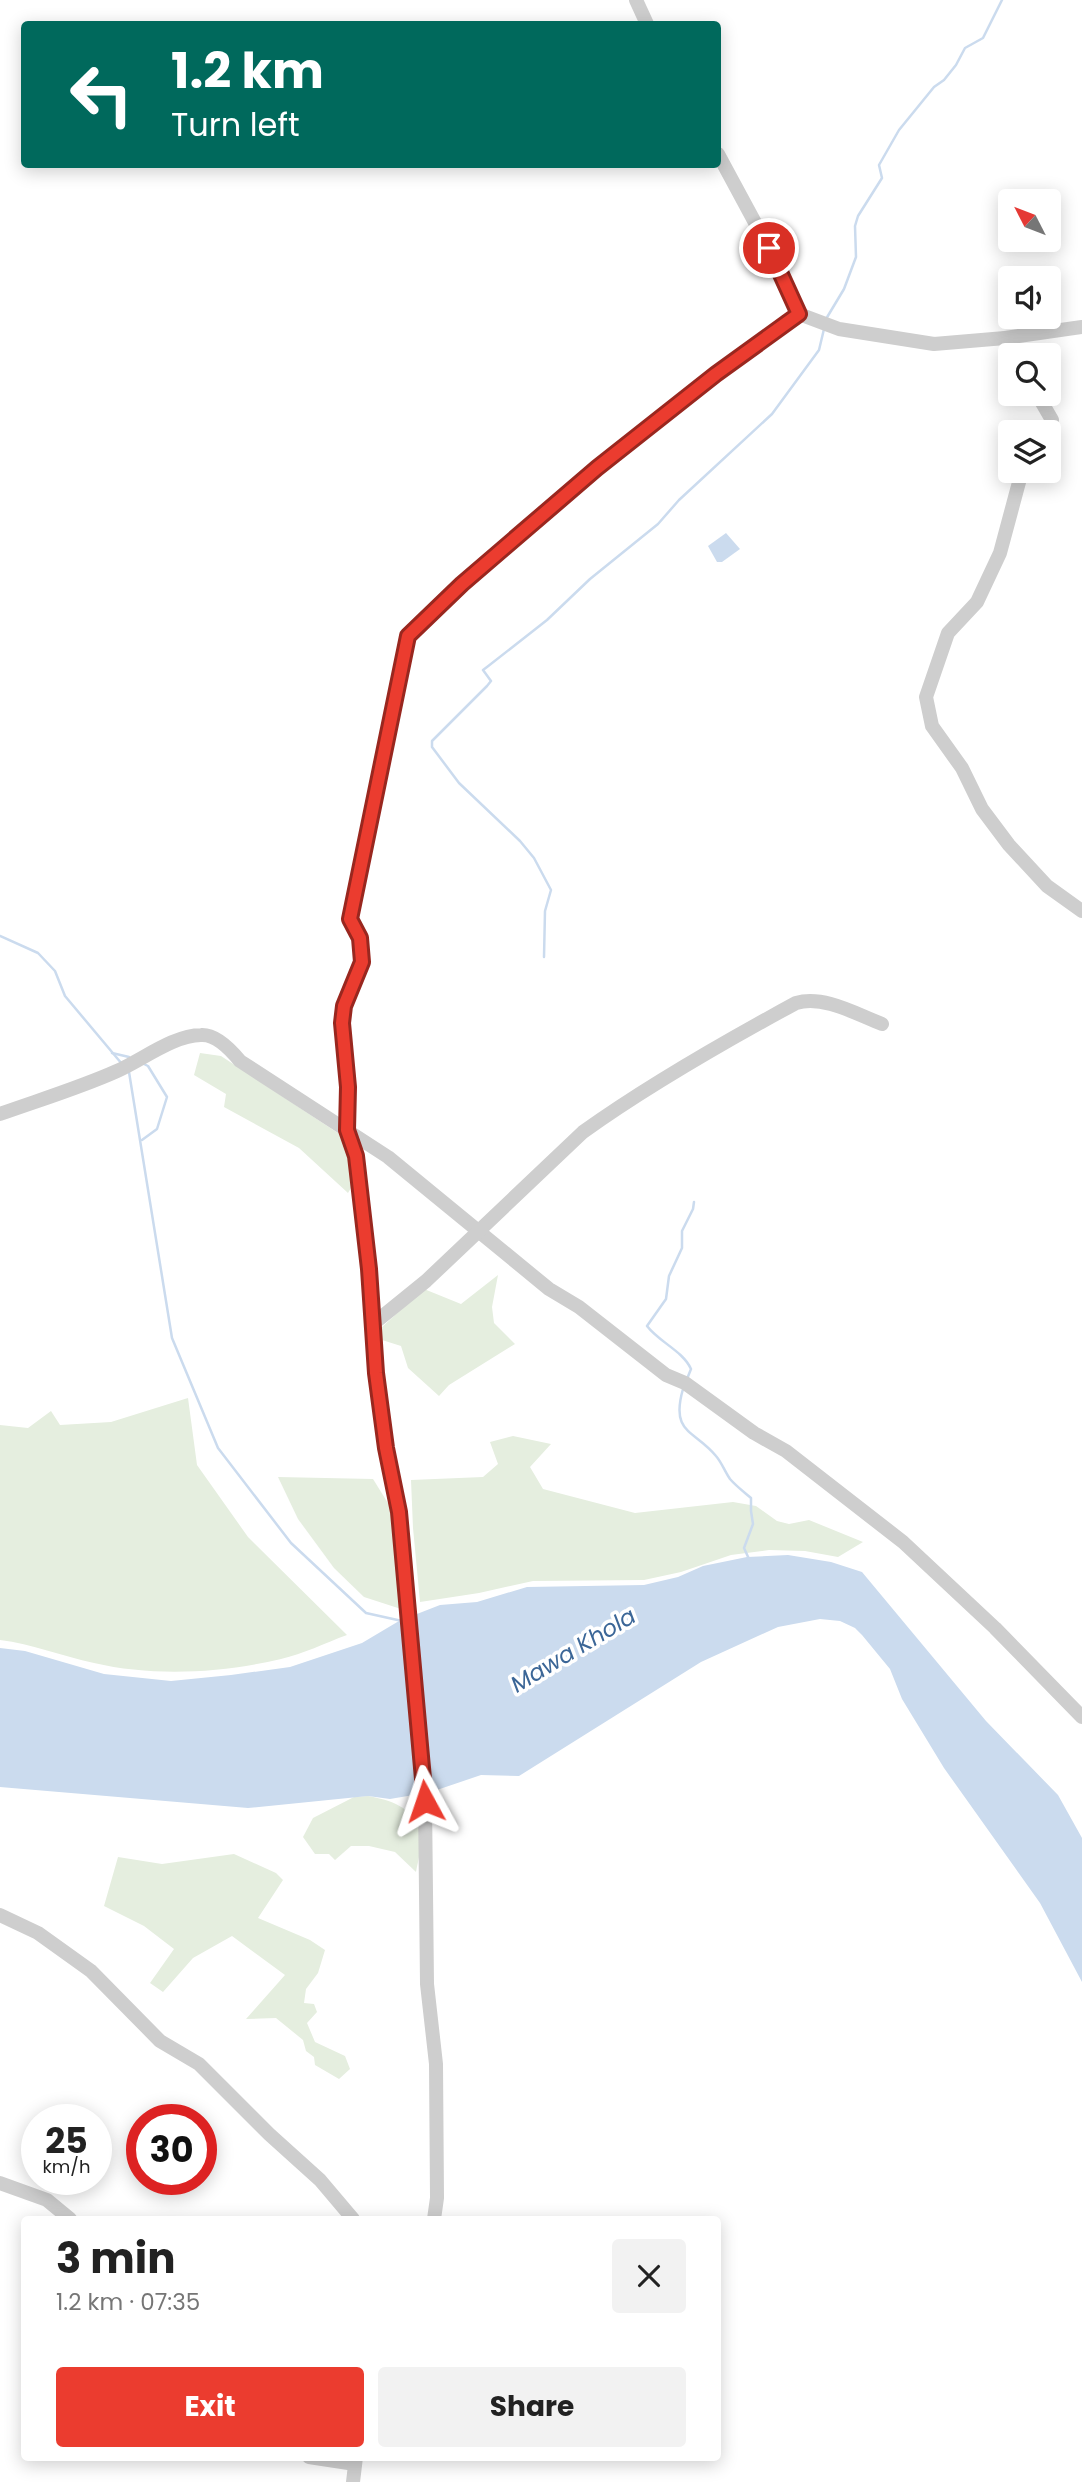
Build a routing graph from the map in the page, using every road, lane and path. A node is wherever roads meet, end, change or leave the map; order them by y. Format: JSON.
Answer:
{"nodes":[{"id":1,"x":636,"y":0,"type":"edge"},
{"id":2,"x":646,"y":21,"type":"edge"},
{"id":3,"x":721,"y":160,"type":"edge"},
{"id":4,"x":799,"y":314,"type":"junction"},
{"id":5,"x":1082,"y":327,"type":"edge"},
{"id":6,"x":1005,"y":338,"type":"junction"},
{"id":7,"x":1008,"y":343,"type":"edge"},
{"id":8,"x":1019,"y":483,"type":"edge"},
{"id":9,"x":1082,"y":911,"type":"edge"},
{"id":10,"x":882,"y":1024,"type":"dead end"},
{"id":11,"x":0,"y":1114,"type":"edge"},
{"id":12,"x":347,"y":1130,"type":"junction"},
{"id":13,"x":478,"y":1232,"type":"junction"},
{"id":14,"x":373,"y":1324,"type":"junction"},
{"id":15,"x":1082,"y":1717,"type":"edge"},
{"id":16,"x":0,"y":1915,"type":"edge"},
{"id":17,"x":0,"y":2183,"type":"edge"},
{"id":18,"x":66,"y":2216,"type":"edge"},
{"id":19,"x":350,"y":2216,"type":"edge"},
{"id":20,"x":434,"y":2216,"type":"edge"},
{"id":21,"x":356,"y":2461,"type":"edge"},
{"id":22,"x":353,"y":2482,"type":"edge"}],
"edges":[{"from":1,"to":2,"type":"street"},
{"from":3,"to":4,"type":"street"},
{"from":4,"to":6,"type":"street"},
{"from":4,"to":12,"type":"street"},
{"from":5,"to":6,"type":"street"},
{"from":6,"to":7,"type":"street"},
{"from":8,"to":9,"type":"street"},
{"from":10,"to":13,"type":"street"},
{"from":11,"to":12,"type":"street"},
{"from":12,"to":13,"type":"street"},
{"from":12,"to":14,"type":"street"},
{"from":13,"to":14,"type":"street"},
{"from":13,"to":15,"type":"street"},
{"from":14,"to":20,"type":"street"},
{"from":16,"to":19,"type":"street"},
{"from":17,"to":18,"type":"street"},
{"from":21,"to":22,"type":"street"}]}
